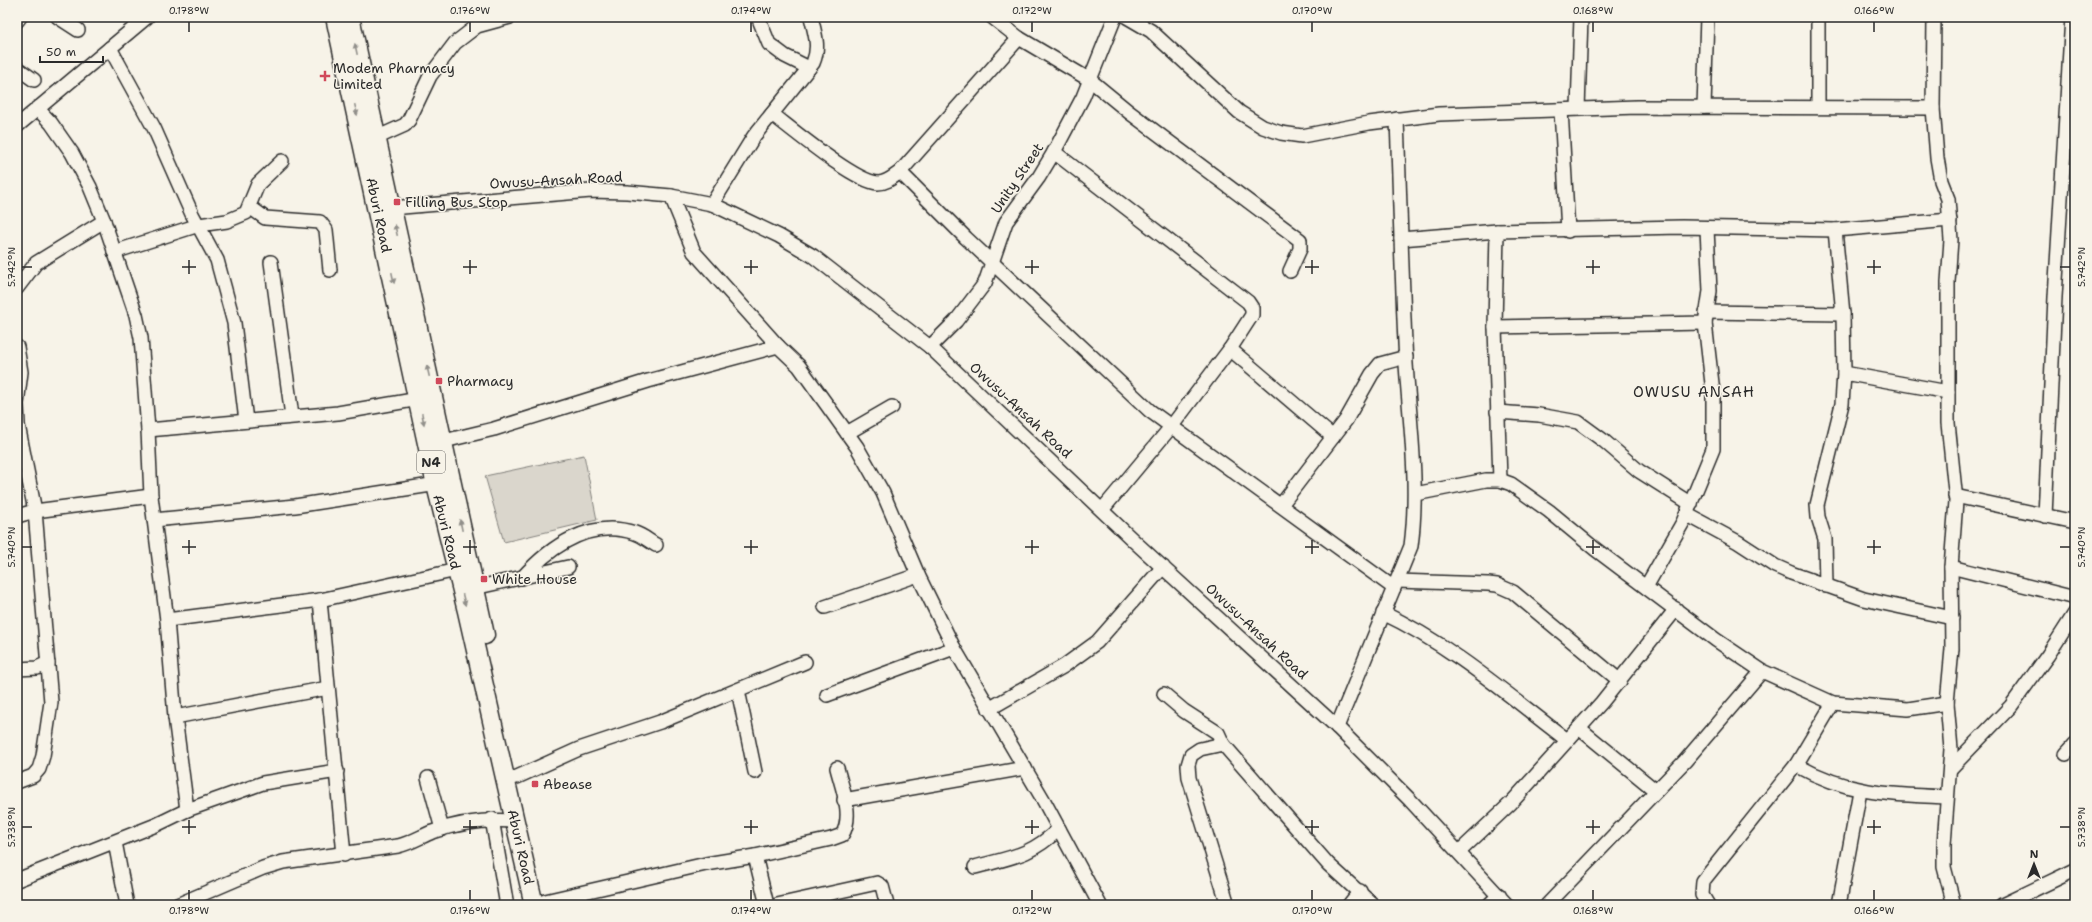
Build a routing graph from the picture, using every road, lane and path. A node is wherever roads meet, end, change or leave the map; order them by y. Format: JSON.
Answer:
{"nodes":[{"id":1,"x":20,"y":17,"type":"edge"},
{"id":2,"x":58,"y":17,"type":"edge"},
{"id":3,"x":147,"y":17,"type":"edge"},
{"id":4,"x":335,"y":17,"type":"edge"},
{"id":5,"x":350,"y":17,"type":"edge"},
{"id":6,"x":510,"y":17,"type":"edge"},
{"id":7,"x":758,"y":17,"type":"edge"},
{"id":8,"x":812,"y":17,"type":"edge"},
{"id":9,"x":992,"y":17,"type":"edge"},
{"id":10,"x":1115,"y":17,"type":"edge"},
{"id":11,"x":1127,"y":17,"type":"edge"},
{"id":12,"x":1581,"y":17,"type":"edge"},
{"id":13,"x":1706,"y":17,"type":"edge"},
{"id":14,"x":1818,"y":17,"type":"edge"},
{"id":15,"x":1934,"y":17,"type":"edge"},
{"id":16,"x":2072,"y":17,"type":"edge"},
{"id":17,"x":17,"y":21,"type":"edge"},
{"id":18,"x":78,"y":30,"type":"dead end"},
{"id":19,"x":1019,"y":38,"type":"junction"},
{"id":20,"x":110,"y":48,"type":"junction"},
{"id":21,"x":17,"y":68,"type":"edge"},
{"id":22,"x":809,"y":68,"type":"junction"},
{"id":23,"x":34,"y":80,"type":"dead end"},
{"id":24,"x":1090,"y":80,"type":"junction"},
{"id":25,"x":1704,"y":107,"type":"junction"},
{"id":26,"x":1818,"y":107,"type":"junction"},
{"id":27,"x":37,"y":108,"type":"junction"},
{"id":28,"x":1934,"y":108,"type":"junction"},
{"id":29,"x":1578,"y":109,"type":"junction"},
{"id":30,"x":1561,"y":110,"type":"junction"},
{"id":31,"x":772,"y":114,"type":"junction"},
{"id":32,"x":1397,"y":119,"type":"junction"},
{"id":33,"x":18,"y":125,"type":"edge"},
{"id":34,"x":376,"y":138,"type":"junction"},
{"id":35,"x":1054,"y":152,"type":"junction"},
{"id":36,"x":282,"y":161,"type":"dead end"},
{"id":37,"x":900,"y":172,"type":"junction"},
{"id":38,"x":671,"y":196,"type":"junction"},
{"id":39,"x":712,"y":204,"type":"junction"},
{"id":40,"x":250,"y":207,"type":"junction"},
{"id":41,"x":391,"y":208,"type":"junction"},
{"id":42,"x":1950,"y":220,"type":"junction"},
{"id":43,"x":104,"y":221,"type":"junction"},
{"id":44,"x":199,"y":225,"type":"junction"},
{"id":45,"x":1707,"y":229,"type":"junction"},
{"id":46,"x":1497,"y":230,"type":"junction"},
{"id":47,"x":1834,"y":230,"type":"junction"},
{"id":48,"x":1568,"y":231,"type":"junction"},
{"id":49,"x":1401,"y":239,"type":"junction"},
{"id":50,"x":114,"y":252,"type":"junction"},
{"id":51,"x":271,"y":262,"type":"dead end"},
{"id":52,"x":993,"y":262,"type":"junction"},
{"id":53,"x":330,"y":270,"type":"dead end"},
{"id":54,"x":1290,"y":271,"type":"dead end"},
{"id":55,"x":17,"y":288,"type":"edge"},
{"id":56,"x":1842,"y":314,"type":"junction"},
{"id":57,"x":1705,"y":317,"type":"junction"},
{"id":58,"x":1495,"y":327,"type":"junction"},
{"id":59,"x":778,"y":346,"type":"junction"},
{"id":60,"x":17,"y":347,"type":"edge"},
{"id":61,"x":930,"y":347,"type":"junction"},
{"id":62,"x":1230,"y":348,"type":"junction"},
{"id":63,"x":1406,"y":357,"type":"junction"},
{"id":64,"x":1844,"y":373,"type":"junction"},
{"id":65,"x":1948,"y":392,"type":"junction"},
{"id":66,"x":419,"y":399,"type":"junction"},
{"id":67,"x":892,"y":407,"type":"dead end"},
{"id":68,"x":1497,"y":412,"type":"junction"},
{"id":69,"x":292,"y":416,"type":"junction"},
{"id":70,"x":246,"y":421,"type":"junction"},
{"id":71,"x":1171,"y":427,"type":"junction"},
{"id":72,"x":148,"y":430,"type":"junction"},
{"id":73,"x":847,"y":433,"type":"junction"},
{"id":74,"x":1333,"y":437,"type":"junction"},
{"id":75,"x":444,"y":441,"type":"junction"},
{"id":76,"x":1500,"y":480,"type":"junction"},
{"id":77,"x":444,"y":483,"type":"junction"},
{"id":78,"x":1415,"y":494,"type":"junction"},
{"id":79,"x":151,"y":496,"type":"junction"},
{"id":80,"x":1955,"y":496,"type":"junction"},
{"id":81,"x":1281,"y":505,"type":"junction"},
{"id":82,"x":1689,"y":509,"type":"junction"},
{"id":83,"x":1102,"y":510,"type":"junction"},
{"id":84,"x":35,"y":511,"type":"junction"},
{"id":85,"x":17,"y":516,"type":"edge"},
{"id":86,"x":2045,"y":516,"type":"junction"},
{"id":87,"x":154,"y":520,"type":"junction"},
{"id":88,"x":2075,"y":522,"type":"edge"},
{"id":89,"x":656,"y":545,"type":"dead end"},
{"id":90,"x":1163,"y":566,"type":"junction"},
{"id":91,"x":568,"y":567,"type":"dead end"},
{"id":92,"x":1951,"y":567,"type":"junction"},
{"id":93,"x":457,"y":570,"type":"junction"},
{"id":94,"x":918,"y":575,"type":"junction"},
{"id":95,"x":522,"y":578,"type":"junction"},
{"id":96,"x":1395,"y":584,"type":"junction"},
{"id":97,"x":1826,"y":586,"type":"junction"},
{"id":98,"x":1646,"y":587,"type":"junction"},
{"id":99,"x":474,"y":588,"type":"junction"},
{"id":100,"x":2075,"y":598,"type":"edge"},
{"id":101,"x":320,"y":600,"type":"junction"},
{"id":102,"x":826,"y":607,"type":"dead end"},
{"id":103,"x":1676,"y":609,"type":"junction"},
{"id":104,"x":1383,"y":613,"type":"junction"},
{"id":105,"x":2075,"y":613,"type":"edge"},
{"id":106,"x":1952,"y":618,"type":"junction"},
{"id":107,"x":167,"y":620,"type":"junction"},
{"id":108,"x":954,"y":648,"type":"junction"},
{"id":109,"x":805,"y":662,"type":"dead end"},
{"id":110,"x":48,"y":663,"type":"junction"},
{"id":111,"x":17,"y":669,"type":"edge"},
{"id":112,"x":1762,"y":671,"type":"junction"},
{"id":113,"x":1620,"y":681,"type":"junction"},
{"id":114,"x":328,"y":688,"type":"junction"},
{"id":115,"x":738,"y":690,"type":"junction"},
{"id":116,"x":1164,"y":694,"type":"dead end"},
{"id":117,"x":827,"y":695,"type":"dead end"},
{"id":118,"x":1832,"y":703,"type":"junction"},
{"id":119,"x":1947,"y":703,"type":"junction"},
{"id":120,"x":989,"y":709,"type":"junction"},
{"id":121,"x":175,"y":717,"type":"junction"},
{"id":122,"x":1337,"y":727,"type":"junction"},
{"id":123,"x":1579,"y":728,"type":"junction"},
{"id":124,"x":1567,"y":740,"type":"junction"},
{"id":125,"x":1223,"y":744,"type":"junction"},
{"id":126,"x":2075,"y":744,"type":"edge"},
{"id":127,"x":2066,"y":754,"type":"dead end"},
{"id":128,"x":1796,"y":765,"type":"junction"},
{"id":129,"x":837,"y":768,"type":"dead end"},
{"id":130,"x":1025,"y":768,"type":"junction"},
{"id":131,"x":1950,"y":769,"type":"junction"},
{"id":132,"x":337,"y":771,"type":"junction"},
{"id":133,"x":755,"y":772,"type":"dead end"},
{"id":134,"x":517,"y":777,"type":"junction"},
{"id":135,"x":428,"y":778,"type":"dead end"},
{"id":136,"x":17,"y":782,"type":"edge"},
{"id":137,"x":1656,"y":791,"type":"junction"},
{"id":138,"x":1860,"y":791,"type":"junction"},
{"id":139,"x":1947,"y":797,"type":"junction"},
{"id":140,"x":844,"y":800,"type":"junction"},
{"id":141,"x":186,"y":810,"type":"junction"},
{"id":142,"x":492,"y":819,"type":"junction"},
{"id":143,"x":515,"y":821,"type":"junction"},
{"id":144,"x":442,"y":829,"type":"junction"},
{"id":145,"x":1059,"y":829,"type":"junction"},
{"id":146,"x":114,"y":842,"type":"junction"},
{"id":147,"x":1458,"y":852,"type":"junction"},
{"id":148,"x":344,"y":855,"type":"junction"},
{"id":149,"x":755,"y":856,"type":"junction"},
{"id":150,"x":975,"y":867,"type":"dead end"},
{"id":151,"x":2075,"y":870,"type":"edge"},
{"id":152,"x":17,"y":880,"type":"edge"},
{"id":153,"x":1360,"y":891,"type":"junction"},
{"id":154,"x":1503,"y":900,"type":"edge"},
{"id":155,"x":541,"y":904,"type":"edge"},
{"id":156,"x":127,"y":905,"type":"edge"},
{"id":157,"x":177,"y":905,"type":"edge"},
{"id":158,"x":505,"y":905,"type":"edge"},
{"id":159,"x":767,"y":905,"type":"edge"},
{"id":160,"x":777,"y":905,"type":"edge"},
{"id":161,"x":887,"y":905,"type":"edge"},
{"id":162,"x":1100,"y":905,"type":"edge"},
{"id":163,"x":1228,"y":905,"type":"edge"},
{"id":164,"x":1349,"y":905,"type":"edge"},
{"id":165,"x":1373,"y":905,"type":"edge"},
{"id":166,"x":1489,"y":905,"type":"edge"},
{"id":167,"x":1547,"y":905,"type":"edge"},
{"id":168,"x":1708,"y":905,"type":"edge"},
{"id":169,"x":1839,"y":905,"type":"edge"},
{"id":170,"x":1954,"y":905,"type":"edge"},
{"id":171,"x":2002,"y":905,"type":"edge"}],
"edges":[{"from":1,"to":17,"type":"street"},
{"from":2,"to":18,"type":"street"},
{"from":3,"to":20,"type":"street"},
{"from":4,"to":66,"type":"highway","name":"Aburi Road","number":"N4","one_way":true},
{"from":34,"to":5,"type":"highway","name":"Aburi Road","number":"N4","one_way":true},
{"from":6,"to":34,"type":"street"},
{"from":7,"to":22,"type":"street"},
{"from":8,"to":22,"type":"street"},
{"from":9,"to":19,"type":"street"},
{"from":10,"to":24,"type":"street","name":"Unity Street"},
{"from":11,"to":32,"type":"street"},
{"from":12,"to":29,"type":"street"},
{"from":13,"to":25,"type":"street"},
{"from":14,"to":26,"type":"street"},
{"from":15,"to":28,"type":"street"},
{"from":16,"to":86,"type":"street"},
{"from":19,"to":24,"type":"street"},
{"from":19,"to":37,"type":"street"},
{"from":20,"to":27,"type":"street"},
{"from":20,"to":44,"type":"street"},
{"from":21,"to":23,"type":"street"},
{"from":22,"to":31,"type":"street"},
{"from":24,"to":35,"type":"street","name":"Unity Street"},
{"from":24,"to":54,"type":"street"},
{"from":25,"to":26,"type":"street"},
{"from":25,"to":29,"type":"street"},
{"from":26,"to":28,"type":"street"},
{"from":27,"to":33,"type":"street"},
{"from":27,"to":43,"type":"street"},
{"from":28,"to":42,"type":"street"},
{"from":29,"to":30,"type":"street"},
{"from":30,"to":32,"type":"street"},
{"from":30,"to":48,"type":"street"},
{"from":31,"to":37,"type":"street"},
{"from":31,"to":39,"type":"street"},
{"from":32,"to":49,"type":"street"},
{"from":34,"to":41,"type":"highway","name":"Aburi Road","number":"N4"},
{"from":35,"to":52,"type":"street","name":"Unity Street"},
{"from":35,"to":62,"type":"street"},
{"from":36,"to":40,"type":"street"},
{"from":37,"to":52,"type":"street"},
{"from":38,"to":39,"type":"street","name":"Owusu-Ansah Road"},
{"from":38,"to":41,"type":"street","name":"Owusu-Ansah Road"},
{"from":38,"to":59,"type":"street"},
{"from":39,"to":61,"type":"street","name":"Owusu-Ansah Road"},
{"from":40,"to":44,"type":"street"},
{"from":40,"to":53,"type":"street"},
{"from":75,"to":41,"type":"highway","name":"Aburi Road","number":"N4","one_way":true},
{"from":42,"to":47,"type":"street"},
{"from":42,"to":65,"type":"street"},
{"from":43,"to":50,"type":"street"},
{"from":43,"to":55,"type":"street"},
{"from":44,"to":50,"type":"street"},
{"from":44,"to":70,"type":"street"},
{"from":45,"to":47,"type":"street"},
{"from":45,"to":48,"type":"street"},
{"from":45,"to":57,"type":"street"},
{"from":46,"to":48,"type":"street"},
{"from":46,"to":49,"type":"street"},
{"from":46,"to":58,"type":"street"},
{"from":47,"to":56,"type":"street"},
{"from":49,"to":63,"type":"street"},
{"from":50,"to":72,"type":"street"},
{"from":51,"to":69,"type":"street"},
{"from":52,"to":61,"type":"street","name":"Unity Street"},
{"from":52,"to":71,"type":"street"},
{"from":56,"to":57,"type":"street"},
{"from":56,"to":64,"type":"street"},
{"from":57,"to":58,"type":"street"},
{"from":57,"to":82,"type":"street"},
{"from":58,"to":68,"type":"street"},
{"from":59,"to":73,"type":"street"},
{"from":59,"to":75,"type":"street"},
{"from":60,"to":84,"type":"street"},
{"from":61,"to":83,"type":"street","name":"Owusu-Ansah Road"},
{"from":62,"to":71,"type":"street"},
{"from":62,"to":74,"type":"street"},
{"from":63,"to":74,"type":"street"},
{"from":63,"to":78,"type":"street"},
{"from":64,"to":65,"type":"street"},
{"from":64,"to":97,"type":"street"},
{"from":65,"to":80,"type":"street"},
{"from":66,"to":69,"type":"street"},
{"from":66,"to":77,"type":"highway","name":"Aburi Road","number":"N4","one_way":true},
{"from":67,"to":73,"type":"street"},
{"from":68,"to":76,"type":"street"},
{"from":68,"to":82,"type":"street"},
{"from":69,"to":70,"type":"street"},
{"from":70,"to":72,"type":"street"},
{"from":71,"to":81,"type":"street"},
{"from":71,"to":83,"type":"street"},
{"from":72,"to":79,"type":"street"},
{"from":73,"to":94,"type":"street"},
{"from":74,"to":81,"type":"street"},
{"from":75,"to":77,"type":"highway","name":"Aburi Road","number":"N4"},
{"from":76,"to":78,"type":"street"},
{"from":76,"to":98,"type":"street"},
{"from":77,"to":87,"type":"street"},
{"from":77,"to":93,"type":"highway","name":"Aburi Road","number":"N4"},
{"from":99,"to":77,"type":"highway","name":"Aburi Road","number":"N4","one_way":true},
{"from":78,"to":96,"type":"street"},
{"from":79,"to":84,"type":"street"},
{"from":79,"to":87,"type":"street"},
{"from":80,"to":86,"type":"street"},
{"from":80,"to":92,"type":"street"},
{"from":81,"to":96,"type":"street"},
{"from":82,"to":97,"type":"street"},
{"from":82,"to":98,"type":"street"},
{"from":83,"to":90,"type":"street","name":"Owusu-Ansah Road"},
{"from":84,"to":85,"type":"street"},
{"from":84,"to":110,"type":"street"},
{"from":86,"to":88,"type":"street"},
{"from":87,"to":107,"type":"street"},
{"from":89,"to":95,"type":"street"},
{"from":90,"to":120,"type":"street"},
{"from":90,"to":122,"type":"street","name":"Owusu-Ansah Road"},
{"from":91,"to":95,"type":"street"},
{"from":92,"to":100,"type":"street"},
{"from":92,"to":106,"type":"street"},
{"from":93,"to":101,"type":"street"},
{"from":93,"to":143,"type":"highway","name":"Aburi Road","number":"N4","one_way":true},
{"from":94,"to":102,"type":"street"},
{"from":94,"to":108,"type":"street"},
{"from":95,"to":99,"type":"street"},
{"from":96,"to":104,"type":"street"},
{"from":96,"to":113,"type":"street"},
{"from":97,"to":106,"type":"street"},
{"from":98,"to":103,"type":"street"},
{"from":99,"to":134,"type":"highway","name":"Aburi Road","number":"N4"},
{"from":101,"to":107,"type":"street"},
{"from":101,"to":114,"type":"street"},
{"from":103,"to":112,"type":"street"},
{"from":103,"to":113,"type":"street"},
{"from":104,"to":122,"type":"street"},
{"from":104,"to":124,"type":"street"},
{"from":105,"to":131,"type":"street"},
{"from":106,"to":119,"type":"street"},
{"from":107,"to":121,"type":"street"},
{"from":108,"to":117,"type":"street"},
{"from":108,"to":120,"type":"street"},
{"from":109,"to":115,"type":"street"},
{"from":110,"to":111,"type":"street"},
{"from":110,"to":136,"type":"street"},
{"from":112,"to":118,"type":"street"},
{"from":112,"to":137,"type":"street"},
{"from":113,"to":123,"type":"street"},
{"from":114,"to":121,"type":"street"},
{"from":114,"to":132,"type":"street"},
{"from":115,"to":133,"type":"street"},
{"from":115,"to":134,"type":"street"},
{"from":116,"to":125,"type":"street"},
{"from":118,"to":119,"type":"street"},
{"from":118,"to":128,"type":"street"},
{"from":119,"to":131,"type":"street"},
{"from":120,"to":130,"type":"street"},
{"from":121,"to":141,"type":"street"},
{"from":122,"to":147,"type":"street","name":"Owusu-Ansah Road"},
{"from":123,"to":124,"type":"street"},
{"from":123,"to":137,"type":"street"},
{"from":124,"to":147,"type":"street"},
{"from":125,"to":153,"type":"street"},
{"from":125,"to":163,"type":"street"},
{"from":126,"to":127,"type":"street"},
{"from":128,"to":138,"type":"street"},
{"from":128,"to":168,"type":"street"},
{"from":129,"to":140,"type":"street"},
{"from":130,"to":140,"type":"street"},
{"from":130,"to":145,"type":"street"},
{"from":131,"to":139,"type":"street"},
{"from":132,"to":141,"type":"street"},
{"from":132,"to":148,"type":"street"},
{"from":134,"to":155,"type":"highway","name":"Aburi Road","number":"N4"},
{"from":135,"to":144,"type":"street"},
{"from":137,"to":167,"type":"street"},
{"from":138,"to":139,"type":"street"},
{"from":138,"to":169,"type":"street"},
{"from":139,"to":170,"type":"street"},
{"from":140,"to":149,"type":"street"},
{"from":141,"to":146,"type":"street"},
{"from":142,"to":143,"type":"street"},
{"from":142,"to":144,"type":"street"},
{"from":142,"to":158,"type":"street"},
{"from":143,"to":155,"type":"highway","name":"Aburi Road","number":"N4"},
{"from":144,"to":148,"type":"street"},
{"from":145,"to":150,"type":"street"},
{"from":145,"to":162,"type":"street"},
{"from":146,"to":152,"type":"street"},
{"from":146,"to":156,"type":"street"},
{"from":147,"to":154,"type":"street","name":"Owusu-Ansah Road"},
{"from":148,"to":157,"type":"street"},
{"from":149,"to":155,"type":"street"},
{"from":149,"to":159,"type":"street"},
{"from":151,"to":171,"type":"street"},
{"from":153,"to":164,"type":"street"},
{"from":153,"to":165,"type":"street"},
{"from":154,"to":166,"type":"street"},
{"from":160,"to":161,"type":"street"}]}
